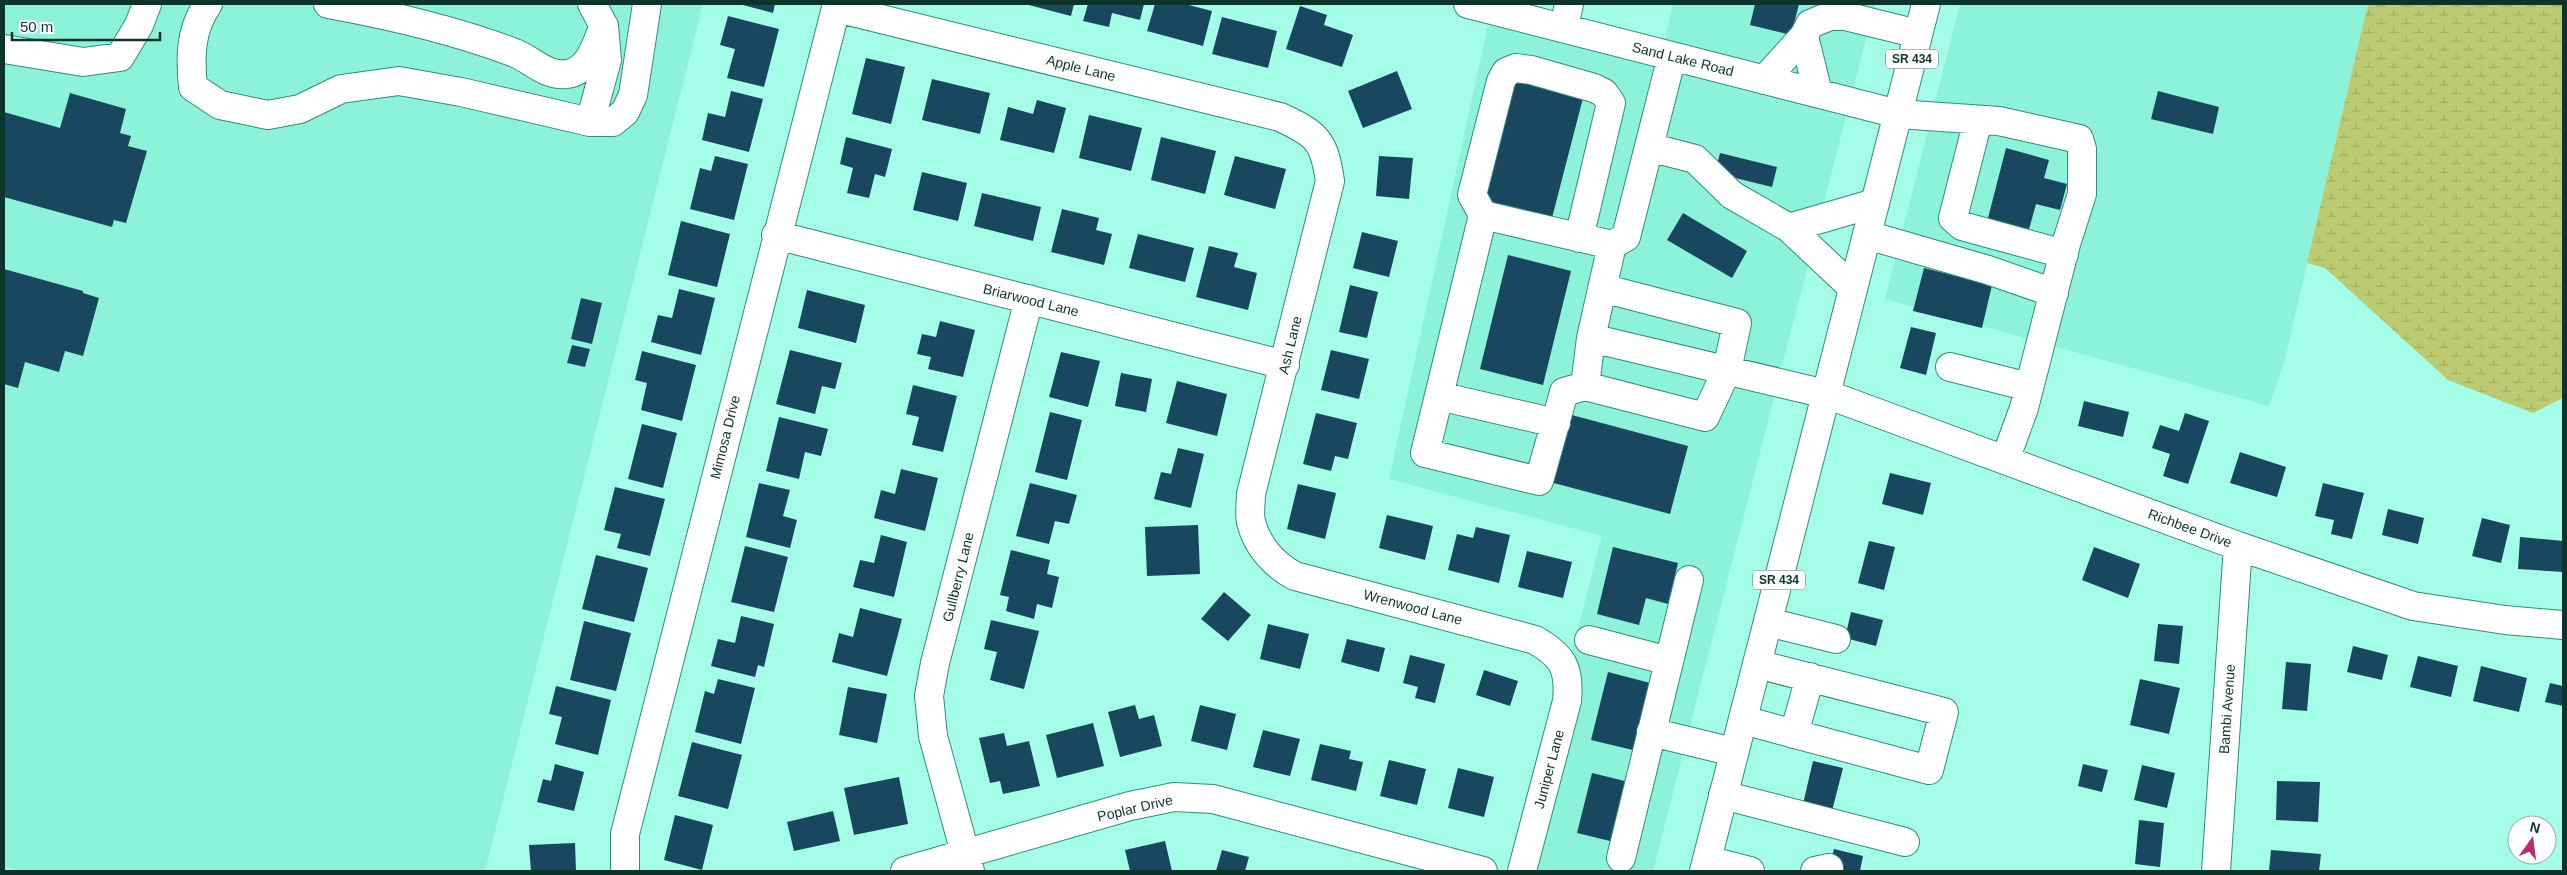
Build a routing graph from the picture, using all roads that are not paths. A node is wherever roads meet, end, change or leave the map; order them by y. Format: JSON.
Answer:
{"nodes":[{"id":1,"x":147,"y":4,"type":"edge"},
{"id":2,"x":208,"y":4,"type":"edge"},
{"id":3,"x":328,"y":4,"type":"edge"},
{"id":4,"x":647,"y":4,"type":"edge"},
{"id":5,"x":1468,"y":4,"type":"edge"},
{"id":6,"x":1926,"y":4,"type":"edge"},
{"id":7,"x":836,"y":6,"type":"edge"},
{"id":8,"x":598,"y":15,"type":"edge"},
{"id":9,"x":1566,"y":16,"type":"edge"},
{"id":10,"x":1918,"y":34,"type":"junction"},
{"id":11,"x":1804,"y":36,"type":"junction"},
{"id":12,"x":4,"y":49,"type":"edge"},
{"id":13,"x":1672,"y":56,"type":"junction"},
{"id":14,"x":1764,"y":80,"type":"junction"},
{"id":15,"x":1818,"y":93,"type":"junction"},
{"id":16,"x":1898,"y":114,"type":"junction"},
{"id":17,"x":1978,"y":120,"type":"junction"},
{"id":18,"x":590,"y":122,"type":"junction"},
{"id":19,"x":1320,"y":142,"type":"joint"},
{"id":20,"x":1649,"y":147,"type":"junction"},
{"id":21,"x":1875,"y":203,"type":"junction"},
{"id":22,"x":1482,"y":215,"type":"junction"},
{"id":23,"x":1789,"y":228,"type":"junction"},
{"id":24,"x":776,"y":235,"type":"junction"},
{"id":25,"x":1867,"y":235,"type":"junction"},
{"id":26,"x":1579,"y":238,"type":"junction"},
{"id":27,"x":1612,"y":245,"type":"junction"},
{"id":28,"x":2064,"y":254,"type":"junction"},
{"id":29,"x":1602,"y":288,"type":"junction"},
{"id":30,"x":1854,"y":288,"type":"junction"},
{"id":31,"x":2054,"y":293,"type":"junction"},
{"id":32,"x":1029,"y":299,"type":"junction"},
{"id":33,"x":1591,"y":338,"type":"junction"},
{"id":34,"x":1285,"y":365,"type":"junction"},
{"id":35,"x":1950,"y":367,"type":"dead end"},
{"id":36,"x":1727,"y":370,"type":"junction"},
{"id":37,"x":1586,"y":386,"type":"junction"},
{"id":38,"x":2029,"y":387,"type":"junction"},
{"id":39,"x":1826,"y":394,"type":"junction"},
{"id":40,"x":1439,"y":396,"type":"junction"},
{"id":41,"x":1556,"y":423,"type":"junction"},
{"id":42,"x":2005,"y":460,"type":"junction"},
{"id":43,"x":2238,"y":546,"type":"junction"},
{"id":44,"x":1262,"y":548,"type":"joint"},
{"id":45,"x":1689,"y":580,"type":"dead end"},
{"id":46,"x":1768,"y":622,"type":"junction"},
{"id":47,"x":2563,"y":625,"type":"edge"},
{"id":48,"x":1836,"y":639,"type":"dead end"},
{"id":49,"x":1589,"y":640,"type":"dead end"},
{"id":50,"x":1669,"y":661,"type":"junction"},
{"id":51,"x":1757,"y":664,"type":"junction"},
{"id":52,"x":1563,"y":666,"type":"joint"},
{"id":53,"x":1810,"y":677,"type":"junction"},
{"id":54,"x":1743,"y":720,"type":"junction"},
{"id":55,"x":1651,"y":732,"type":"junction"},
{"id":56,"x":1794,"y":734,"type":"junction"},
{"id":57,"x":1734,"y":752,"type":"junction"},
{"id":58,"x":1723,"y":795,"type":"junction"},
{"id":59,"x":1905,"y":842,"type":"dead end"},
{"id":60,"x":1621,"y":858,"type":"dead end"},
{"id":61,"x":967,"y":863,"type":"edge"},
{"id":62,"x":1705,"y":866,"type":"edge"},
{"id":63,"x":625,"y":871,"type":"edge"},
{"id":64,"x":905,"y":871,"type":"edge"},
{"id":65,"x":1483,"y":871,"type":"edge"},
{"id":66,"x":1522,"y":871,"type":"edge"},
{"id":67,"x":1750,"y":871,"type":"edge"},
{"id":68,"x":2216,"y":871,"type":"edge"}],
"edges":[{"from":1,"to":12,"type":"street"},
{"from":2,"to":18,"type":"street"},
{"from":3,"to":8,"type":"street"},
{"from":4,"to":18,"type":"street"},
{"from":5,"to":9,"type":"street","name":"Sand Lake Road"},
{"from":6,"to":10,"type":"street","number":"SR 434"},
{"from":7,"to":19,"type":"street","name":"Apple Lane"},
{"from":7,"to":24,"type":"street","name":"Mimosa Drive"},
{"from":8,"to":18,"type":"street"},
{"from":9,"to":13,"type":"street","name":"Sand Lake Road"},
{"from":10,"to":11,"type":"street"},
{"from":10,"to":16,"type":"street","number":"SR 434"},
{"from":11,"to":14,"type":"street"},
{"from":11,"to":15,"type":"street"},
{"from":13,"to":14,"type":"street","name":"Sand Lake Road"},
{"from":13,"to":20,"type":"street"},
{"from":14,"to":15,"type":"street","name":"Sand Lake Road"},
{"from":15,"to":16,"type":"street","name":"Sand Lake Road"},
{"from":16,"to":17,"type":"street","name":"Sand Lake Road"},
{"from":16,"to":21,"type":"street","number":"SR 434"},
{"from":17,"to":28,"type":"street"},
{"from":17,"to":28,"type":"street","name":"Sand Lake Road"},
{"from":19,"to":34,"type":"street","name":"Ash Lane"},
{"from":20,"to":23,"type":"street"},
{"from":20,"to":27,"type":"street"},
{"from":21,"to":23,"type":"street"},
{"from":21,"to":25,"type":"street","number":"SR 434"},
{"from":22,"to":26,"type":"street"},
{"from":22,"to":26,"type":"street"},
{"from":22,"to":40,"type":"street"},
{"from":23,"to":30,"type":"street"},
{"from":24,"to":32,"type":"street","name":"Briarwood Lane"},
{"from":24,"to":63,"type":"street","name":"Mimosa Drive"},
{"from":25,"to":30,"type":"street","number":"SR 434"},
{"from":25,"to":31,"type":"street"},
{"from":26,"to":27,"type":"street"},
{"from":27,"to":29,"type":"street"},
{"from":28,"to":31,"type":"street"},
{"from":29,"to":33,"type":"street"},
{"from":29,"to":36,"type":"street"},
{"from":30,"to":39,"type":"street","number":"SR 434"},
{"from":31,"to":38,"type":"street"},
{"from":32,"to":34,"type":"street","name":"Briarwood Lane"},
{"from":32,"to":61,"type":"street","name":"Gullberry Lane"},
{"from":33,"to":36,"type":"street","name":"Richbee Drive"},
{"from":33,"to":37,"type":"street"},
{"from":34,"to":44,"type":"street","name":"Ash Lane"},
{"from":35,"to":38,"type":"street"},
{"from":36,"to":37,"type":"street"},
{"from":36,"to":39,"type":"street","name":"Richbee Drive"},
{"from":37,"to":41,"type":"street"},
{"from":38,"to":42,"type":"street"},
{"from":39,"to":42,"type":"street","name":"Richbee Drive"},
{"from":39,"to":46,"type":"street","number":"SR 434"},
{"from":40,"to":41,"type":"street"},
{"from":40,"to":41,"type":"street"},
{"from":42,"to":43,"type":"street","name":"Richbee Drive"},
{"from":43,"to":47,"type":"street","name":"Richbee Drive"},
{"from":43,"to":68,"type":"street","name":"Bambi Avenue"},
{"from":44,"to":52,"type":"street","name":"Wrenwood Lane"},
{"from":45,"to":50,"type":"street"},
{"from":46,"to":48,"type":"street"},
{"from":46,"to":51,"type":"street","number":"SR 434"},
{"from":49,"to":50,"type":"street"},
{"from":50,"to":55,"type":"street"},
{"from":51,"to":53,"type":"street"},
{"from":51,"to":54,"type":"street","number":"SR 434"},
{"from":52,"to":66,"type":"street","name":"Juniper Lane"},
{"from":53,"to":56,"type":"street"},
{"from":53,"to":56,"type":"street"},
{"from":54,"to":56,"type":"street"},
{"from":54,"to":57,"type":"street","number":"SR 434"},
{"from":55,"to":57,"type":"street"},
{"from":55,"to":60,"type":"street"},
{"from":57,"to":58,"type":"street","number":"SR 434"},
{"from":58,"to":59,"type":"street"},
{"from":58,"to":62,"type":"street","number":"SR 434"},
{"from":61,"to":64,"type":"street","name":"Poplar Drive"},
{"from":61,"to":65,"type":"street","name":"Poplar Drive"},
{"from":62,"to":67,"type":"street"}]}
